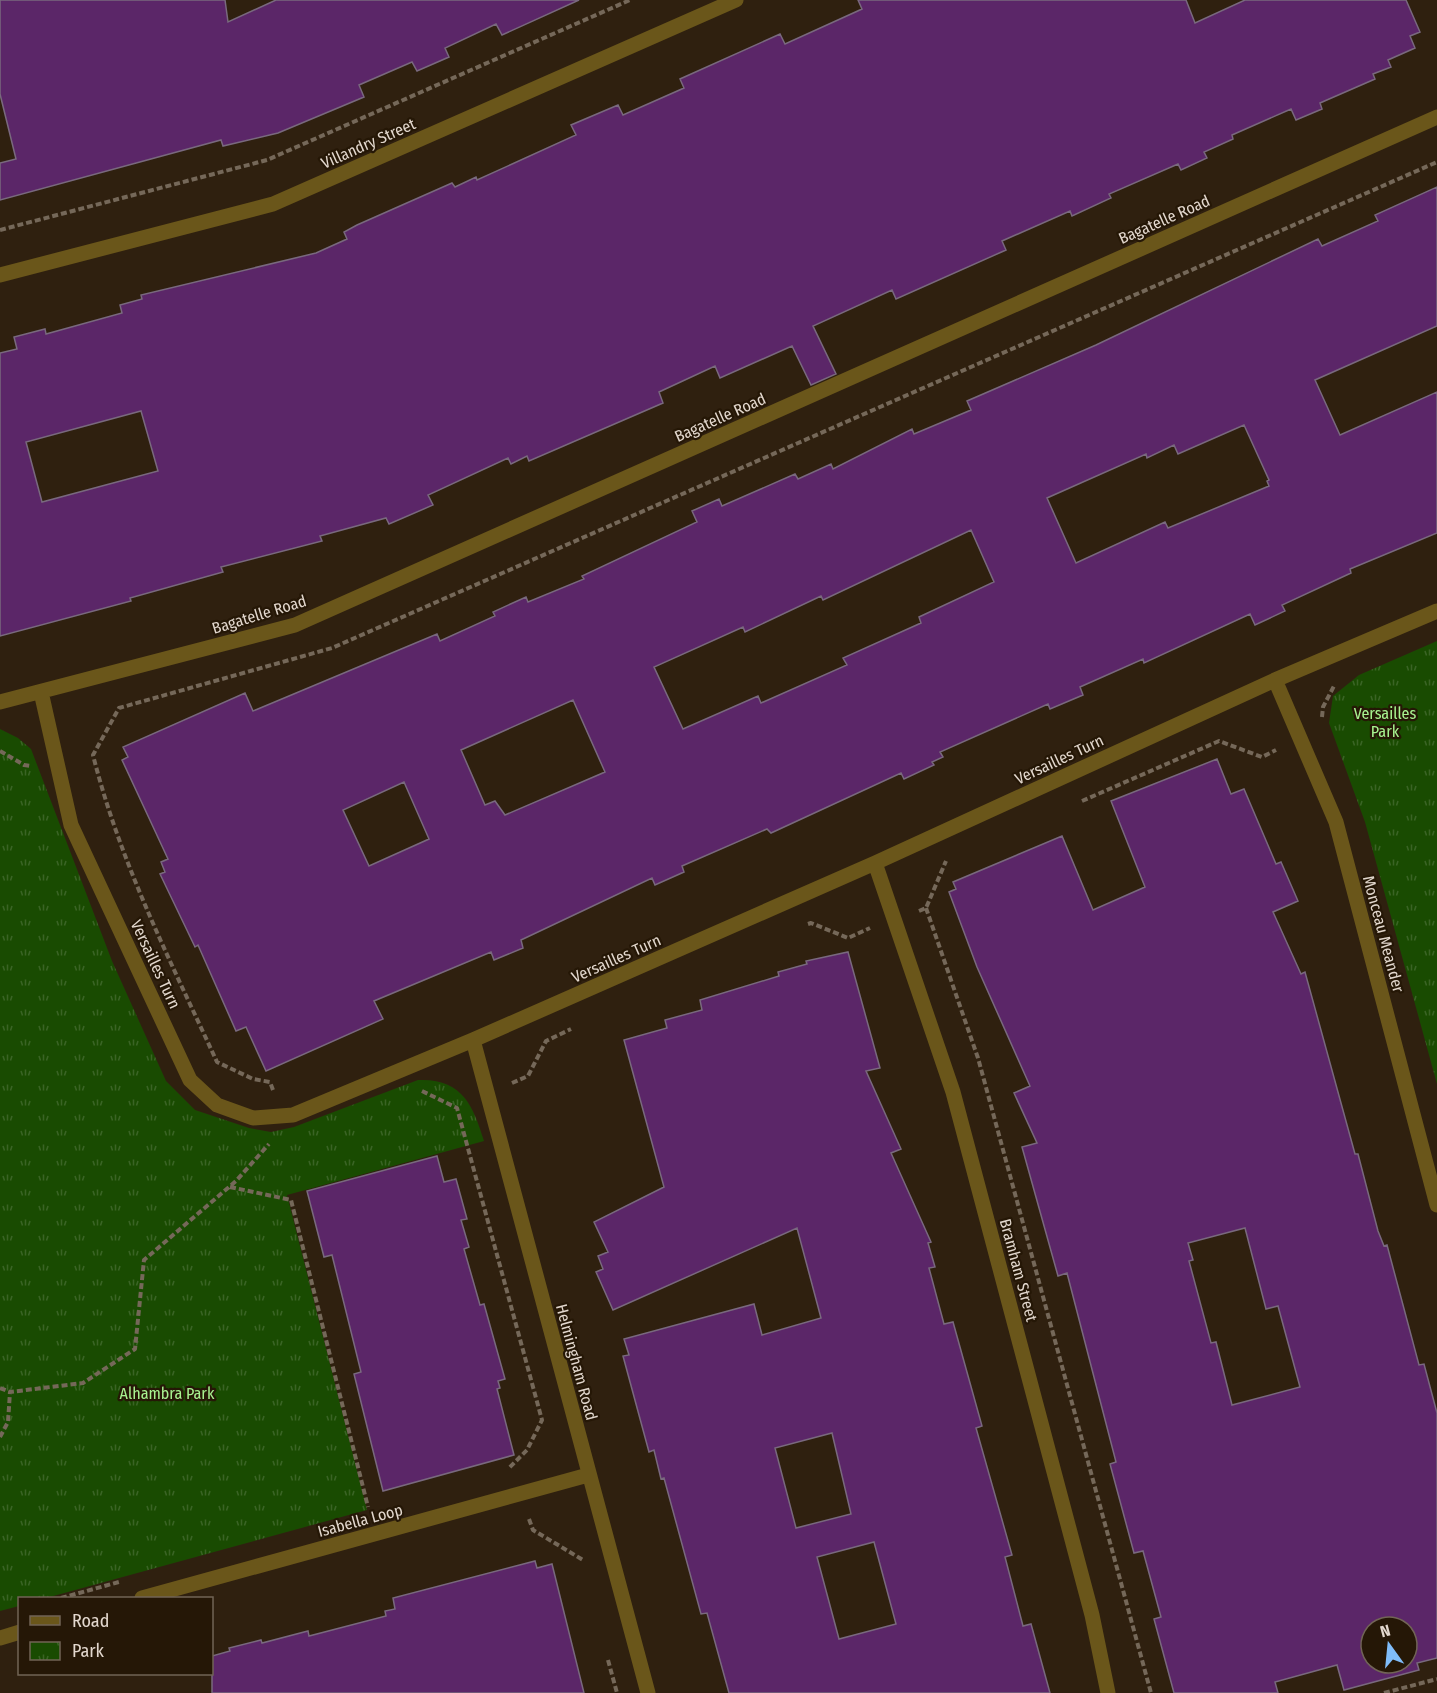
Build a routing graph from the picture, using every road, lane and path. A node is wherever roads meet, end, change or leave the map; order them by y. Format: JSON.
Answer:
{"nodes":[{"id":1,"x":630,"y":0,"type":"edge"},
{"id":2,"x":736,"y":0,"type":"edge"},
{"id":3,"x":1437,"y":117,"type":"edge"},
{"id":4,"x":1437,"y":162,"type":"edge"},
{"id":5,"x":0,"y":230,"type":"edge"},
{"id":6,"x":0,"y":275,"type":"edge"},
{"id":7,"x":1437,"y":611,"type":"edge"},
{"id":8,"x":1275,"y":680,"type":"junction"},
{"id":9,"x":1336,"y":683,"type":"dead end"},
{"id":10,"x":41,"y":692,"type":"junction"},
{"id":11,"x":0,"y":702,"type":"edge"},
{"id":12,"x":1300,"y":738,"type":"junction"},
{"id":13,"x":0,"y":752,"type":"edge"},
{"id":14,"x":38,"y":766,"type":"dead end"},
{"id":15,"x":1076,"y":804,"type":"dead end"},
{"id":16,"x":956,"y":856,"type":"dead end"},
{"id":17,"x":875,"y":863,"type":"junction"},
{"id":18,"x":926,"y":908,"type":"junction"},
{"id":19,"x":894,"y":919,"type":"junction"},
{"id":20,"x":800,"y":927,"type":"dead end"},
{"id":21,"x":577,"y":1027,"type":"dead end"},
{"id":22,"x":473,"y":1040,"type":"junction"},
{"id":23,"x":512,"y":1083,"type":"dead end"},
{"id":24,"x":412,"y":1086,"type":"dead end"},
{"id":25,"x":274,"y":1094,"type":"dead end"},
{"id":26,"x":278,"y":1141,"type":"dead end"},
{"id":27,"x":229,"y":1187,"type":"junction"},
{"id":28,"x":1437,"y":1205,"type":"edge"},
{"id":29,"x":0,"y":1388,"type":"edge"},
{"id":30,"x":10,"y":1392,"type":"junction"},
{"id":31,"x":0,"y":1437,"type":"edge"},
{"id":32,"x":588,"y":1475,"type":"junction"},
{"id":33,"x":520,"y":1494,"type":"junction"},
{"id":34,"x":370,"y":1515,"type":"dead end"},
{"id":35,"x":585,"y":1569,"type":"dead end"},
{"id":36,"x":149,"y":1597,"type":"edge"},
{"id":37,"x":18,"y":1633,"type":"edge"},
{"id":38,"x":0,"y":1638,"type":"edge"},
{"id":39,"x":608,"y":1659,"type":"dead end"},
{"id":40,"x":1437,"y":1679,"type":"edge"},
{"id":41,"x":617,"y":1693,"type":"edge"},
{"id":42,"x":648,"y":1693,"type":"edge"},
{"id":43,"x":1108,"y":1693,"type":"edge"},
{"id":44,"x":1151,"y":1693,"type":"edge"},
{"id":45,"x":1384,"y":1693,"type":"edge"}],
"edges":[{"from":1,"to":5,"type":"path"},
{"from":2,"to":6,"type":"street","name":"Villandry Street"},
{"from":3,"to":10,"type":"street","name":"Bagatelle Road"},
{"from":4,"to":25,"type":"path"},
{"from":7,"to":8,"type":"street","name":"Versailles Turn"},
{"from":8,"to":12,"type":"street","name":"Monceau Meander"},
{"from":8,"to":17,"type":"street","name":"Versailles Turn"},
{"from":9,"to":12,"type":"path"},
{"from":10,"to":11,"type":"street","name":"Bagatelle Road"},
{"from":10,"to":22,"type":"street","name":"Versailles Turn"},
{"from":12,"to":15,"type":"path"},
{"from":12,"to":28,"type":"street","name":"Monceau Meander"},
{"from":13,"to":14,"type":"path"},
{"from":16,"to":18,"type":"path"},
{"from":17,"to":19,"type":"street","name":"Bramham Street"},
{"from":17,"to":22,"type":"street","name":"Versailles Turn"},
{"from":18,"to":19,"type":"path"},
{"from":18,"to":44,"type":"path"},
{"from":19,"to":20,"type":"path"},
{"from":19,"to":43,"type":"street","name":"Bramham Street"},
{"from":21,"to":23,"type":"path"},
{"from":22,"to":32,"type":"street","name":"Helmingham Road"},
{"from":24,"to":33,"type":"path"},
{"from":26,"to":27,"type":"path"},
{"from":27,"to":30,"type":"path"},
{"from":27,"to":34,"type":"path"},
{"from":29,"to":30,"type":"path"},
{"from":30,"to":31,"type":"path"},
{"from":32,"to":33,"type":"street","name":"Isabella Loop"},
{"from":32,"to":42,"type":"street","name":"Helmingham Road"},
{"from":33,"to":35,"type":"path"},
{"from":33,"to":36,"type":"street","name":"Isabella Loop"},
{"from":37,"to":38,"type":"street"},
{"from":39,"to":41,"type":"path"},
{"from":40,"to":45,"type":"path"}]}
